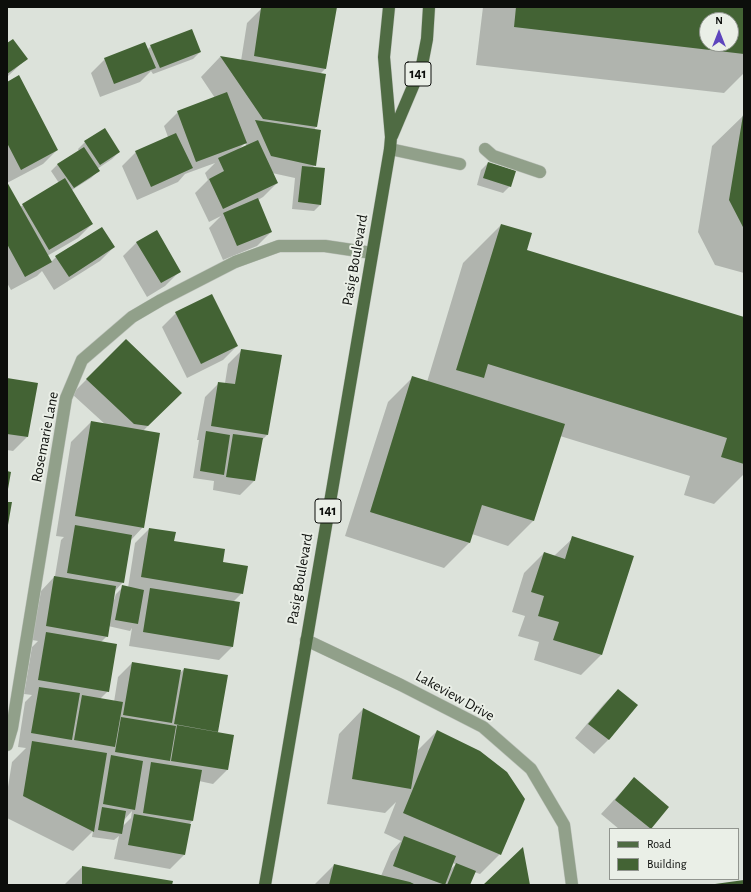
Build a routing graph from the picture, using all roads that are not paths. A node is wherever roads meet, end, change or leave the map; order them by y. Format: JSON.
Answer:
{"nodes":[{"id":1,"x":389,"y":7,"type":"edge"},
{"id":2,"x":429,"y":7,"type":"edge"},
{"id":3,"x":391,"y":143,"type":"junction"},
{"id":4,"x":485,"y":149,"type":"dead end"},
{"id":5,"x":460,"y":164,"type":"dead end"},
{"id":6,"x":540,"y":172,"type":"dead end"},
{"id":7,"x":372,"y":254,"type":"junction"},
{"id":8,"x":306,"y":640,"type":"junction"},
{"id":9,"x":7,"y":745,"type":"edge"},
{"id":10,"x":265,"y":885,"type":"edge"},
{"id":11,"x":572,"y":885,"type":"edge"}],
"edges":[{"from":1,"to":3,"type":"main road","name":"Pasig Boulevard","number":"141"},
{"from":2,"to":3,"type":"main road","name":"Pasig Boulevard","number":"141"},
{"from":3,"to":5,"type":"street"},
{"from":3,"to":7,"type":"main road","name":"Pasig Boulevard","number":"141"},
{"from":4,"to":6,"type":"street"},
{"from":7,"to":8,"type":"main road","name":"Pasig Boulevard","number":"141"},
{"from":7,"to":9,"type":"street","name":"Rosemarie Lane"},
{"from":8,"to":10,"type":"main road","name":"Pasig Boulevard","number":"141"},
{"from":8,"to":11,"type":"street","name":"Lakeview Drive"}]}
